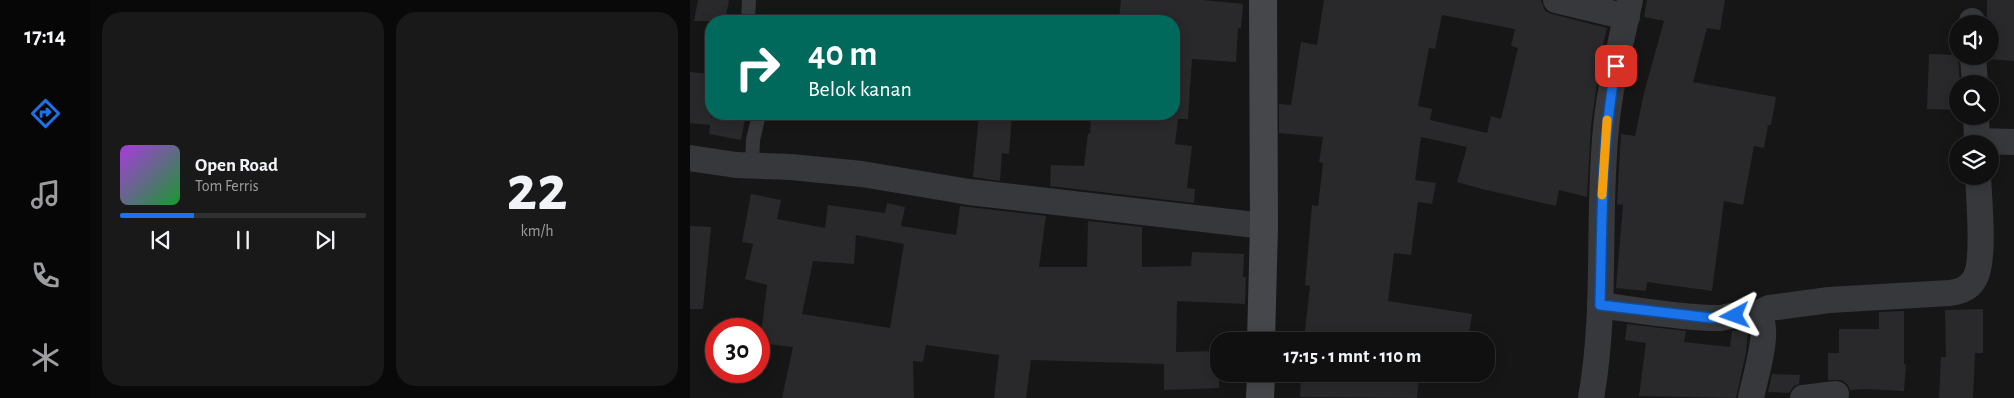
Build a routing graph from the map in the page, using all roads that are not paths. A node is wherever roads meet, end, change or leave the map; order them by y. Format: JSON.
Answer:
{"nodes":[{"id":1,"x":749,"y":0,"type":"edge"},
{"id":2,"x":1263,"y":0,"type":"edge"},
{"id":3,"x":1556,"y":0,"type":"edge"},
{"id":4,"x":1628,"y":8,"type":"edge"},
{"id":5,"x":748,"y":15,"type":"edge"},
{"id":6,"x":758,"y":120,"type":"edge"},
{"id":7,"x":1977,"y":134,"type":"edge"},
{"id":8,"x":2014,"y":142,"type":"edge"},
{"id":9,"x":690,"y":158,"type":"edge"},
{"id":10,"x":752,"y":166,"type":"junction"},
{"id":11,"x":1978,"y":185,"type":"edge"},
{"id":12,"x":1264,"y":226,"type":"junction"},
{"id":13,"x":1600,"y":305,"type":"junction"},
{"id":14,"x":1756,"y":314,"type":"junction"},
{"id":15,"x":1261,"y":332,"type":"edge"},
{"id":16,"x":1261,"y":382,"type":"edge"},
{"id":17,"x":1836,"y":394,"type":"dead end"},
{"id":18,"x":1260,"y":398,"type":"edge"},
{"id":19,"x":1591,"y":398,"type":"edge"},
{"id":20,"x":1752,"y":398,"type":"edge"},
{"id":21,"x":1803,"y":398,"type":"edge"}],
"edges":[{"from":1,"to":5,"type":"lane"},
{"from":2,"to":12,"type":"main road"},
{"from":3,"to":4,"type":"street"},
{"from":4,"to":13,"type":"street"},
{"from":6,"to":10,"type":"lane"},
{"from":7,"to":8,"type":"street"},
{"from":9,"to":10,"type":"street"},
{"from":10,"to":12,"type":"street"},
{"from":11,"to":14,"type":"street"},
{"from":12,"to":15,"type":"main road"},
{"from":13,"to":14,"type":"street"},
{"from":13,"to":19,"type":"street"},
{"from":14,"to":20,"type":"street"},
{"from":16,"to":18,"type":"main road"},
{"from":17,"to":21,"type":"street"}]}
